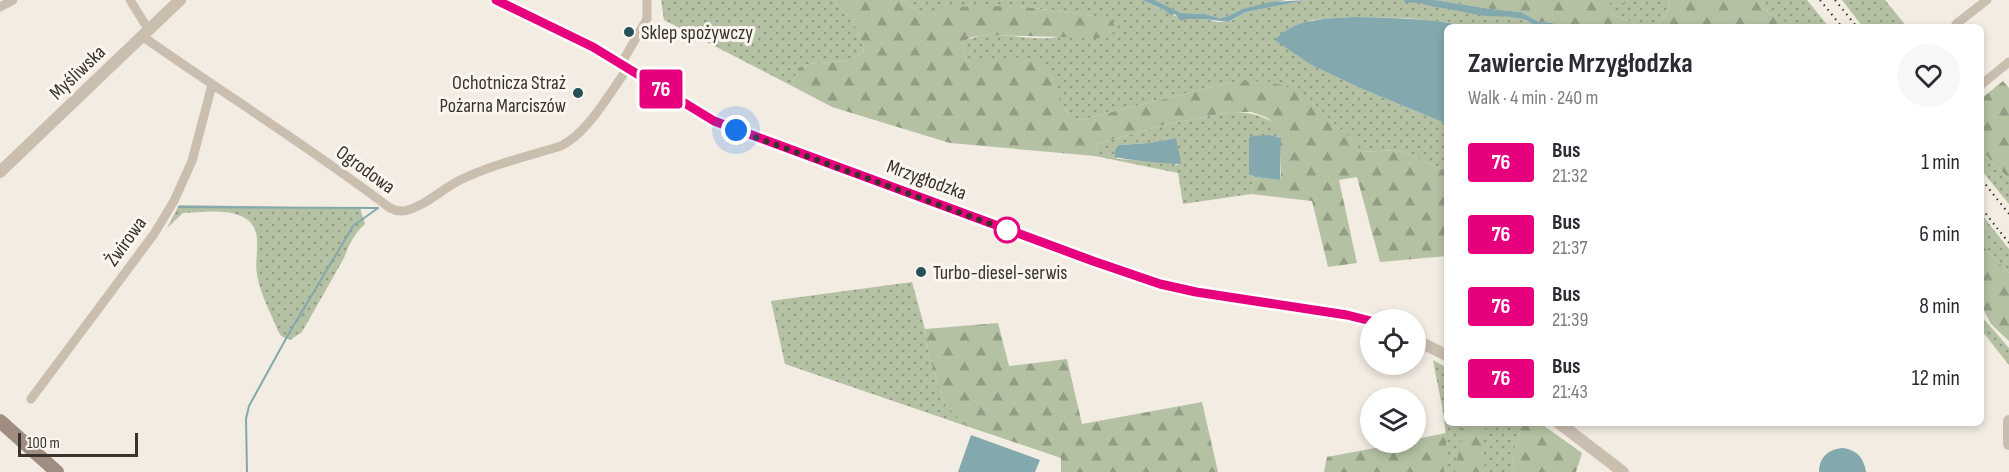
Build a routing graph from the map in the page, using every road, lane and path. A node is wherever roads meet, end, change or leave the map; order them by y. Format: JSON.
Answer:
{"nodes":[{"id":1,"x":13,"y":0,"type":"edge"},
{"id":2,"x":130,"y":0,"type":"edge"},
{"id":3,"x":180,"y":0,"type":"edge"},
{"id":4,"x":496,"y":0,"type":"edge"},
{"id":5,"x":647,"y":0,"type":"edge"},
{"id":6,"x":1987,"y":0,"type":"edge"},
{"id":7,"x":0,"y":7,"type":"edge"},
{"id":8,"x":1956,"y":24,"type":"dead end"},
{"id":9,"x":145,"y":33,"type":"junction"},
{"id":10,"x":624,"y":66,"type":"junction"},
{"id":11,"x":2007,"y":66,"type":"edge"},
{"id":12,"x":1984,"y":83,"type":"edge"},
{"id":13,"x":212,"y":85,"type":"junction"},
{"id":14,"x":0,"y":172,"type":"edge"},
{"id":15,"x":1360,"y":318,"type":"edge"},
{"id":16,"x":1426,"y":345,"type":"edge"},
{"id":17,"x":1444,"y":354,"type":"edge"},
{"id":18,"x":31,"y":399,"type":"dead end"},
{"id":19,"x":0,"y":414,"type":"edge"},
{"id":20,"x":0,"y":421,"type":"edge"},
{"id":21,"x":2009,"y":421,"type":"edge"},
{"id":22,"x":1563,"y":426,"type":"edge"},
{"id":23,"x":16,"y":435,"type":"junction"},
{"id":24,"x":2009,"y":444,"type":"edge"},
{"id":25,"x":57,"y":472,"type":"edge"},
{"id":26,"x":1623,"y":472,"type":"edge"}],
"edges":[{"from":1,"to":7,"type":"street"},
{"from":2,"to":9,"type":"street"},
{"from":3,"to":9,"type":"street","name":"Myśliwska"},
{"from":4,"to":10,"type":"street","name":"Mrzygłodzka"},
{"from":5,"to":10,"type":"street"},
{"from":6,"to":8,"type":"street"},
{"from":9,"to":13,"type":"street","name":"Ogrodowa"},
{"from":9,"to":14,"type":"street","name":"Myśliwska"},
{"from":10,"to":13,"type":"street","name":"Ogrodowa"},
{"from":10,"to":15,"type":"street","name":"Mrzygłodzka"},
{"from":11,"to":12,"type":"street"},
{"from":13,"to":18,"type":"street","name":"Żwirowa"},
{"from":16,"to":17,"type":"street"},
{"from":19,"to":23,"type":"main road"},
{"from":20,"to":23,"type":"main road"},
{"from":21,"to":24,"type":"street"},
{"from":22,"to":26,"type":"street"},
{"from":23,"to":25,"type":"main road"}]}
